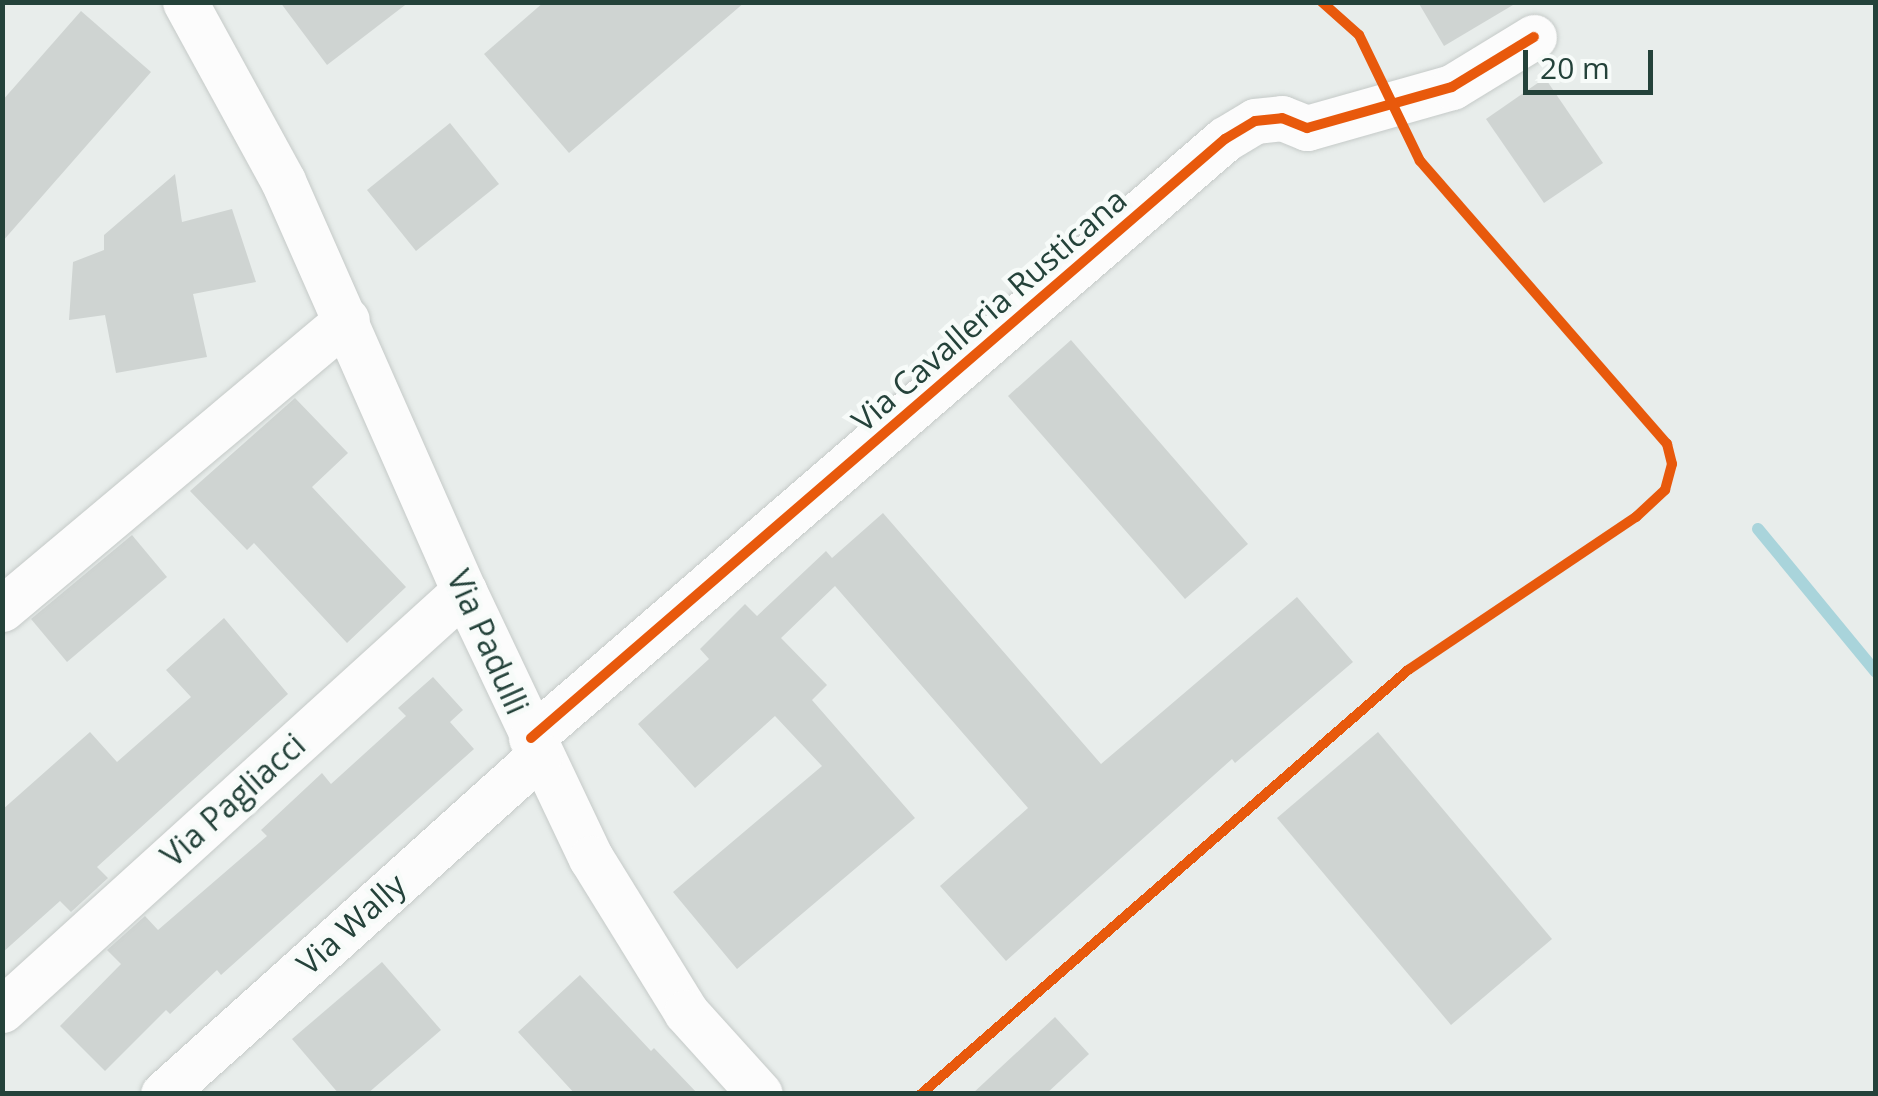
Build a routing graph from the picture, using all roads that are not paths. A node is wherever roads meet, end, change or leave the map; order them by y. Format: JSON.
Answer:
{"nodes":[{"id":1,"x":185,"y":2,"type":"edge"},
{"id":2,"x":1534,"y":37,"type":"dead end"},
{"id":3,"x":347,"y":320,"type":"junction"},
{"id":4,"x":464,"y":591,"type":"junction"},
{"id":5,"x":2,"y":609,"type":"edge"},
{"id":6,"x":536,"y":747,"type":"junction"},
{"id":7,"x":2,"y":1010,"type":"edge"},
{"id":8,"x":163,"y":1094,"type":"edge"},
{"id":9,"x":760,"y":1094,"type":"edge"}],
"edges":[{"from":1,"to":3,"type":"street","name":"Via Padulli"},
{"from":2,"to":6,"type":"street","name":"Via Cavalleria Rusticana"},
{"from":3,"to":4,"type":"street","name":"Via Padulli"},
{"from":3,"to":5,"type":"street"},
{"from":4,"to":6,"type":"street","name":"Via Padulli"},
{"from":4,"to":7,"type":"street","name":"Via Pagliacci"},
{"from":6,"to":8,"type":"street","name":"Via Wally"},
{"from":6,"to":9,"type":"street","name":"Via Padulli"}]}
